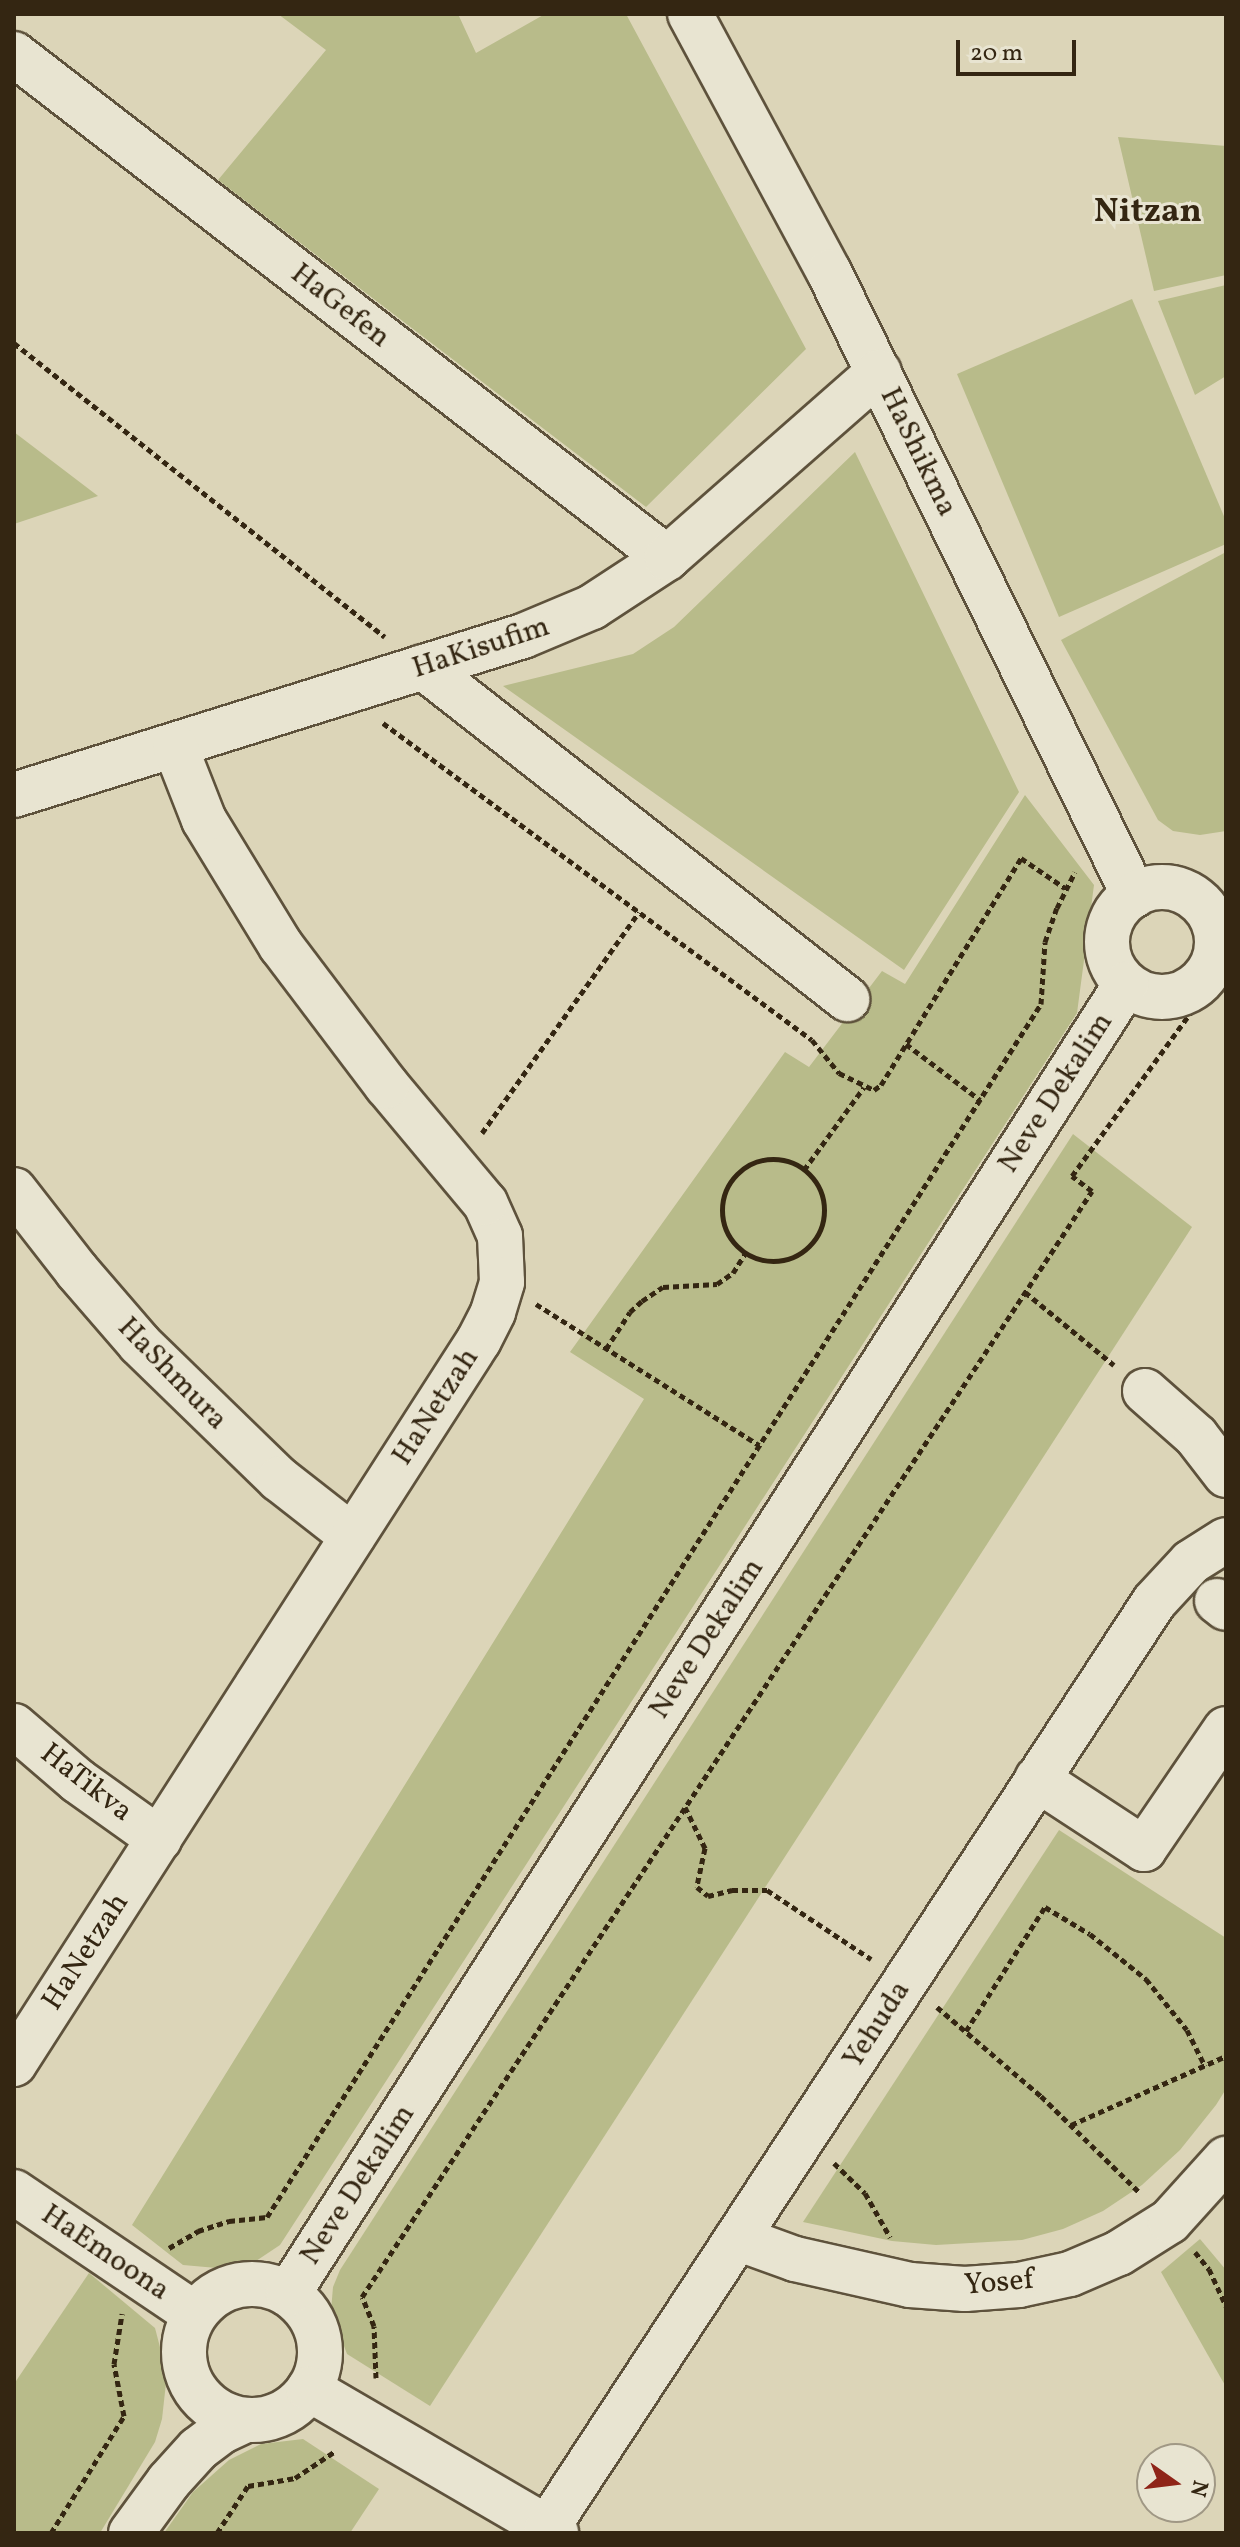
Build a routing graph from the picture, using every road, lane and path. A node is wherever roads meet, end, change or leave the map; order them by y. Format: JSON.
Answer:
{"nodes":[{"id":1,"x":690,"y":14,"type":"edge"},
{"id":2,"x":14,"y":54,"type":"edge"},
{"id":3,"x":14,"y":343,"type":"edge"},
{"id":4,"x":879,"y":372,"type":"junction"},
{"id":5,"x":667,"y":558,"type":"junction"},
{"id":6,"x":423,"y":667,"type":"junction"},
{"id":7,"x":175,"y":746,"type":"junction"},
{"id":8,"x":14,"y":795,"type":"edge"},
{"id":9,"x":1104,"y":833,"type":"junction"},
{"id":10,"x":1134,"y":895,"type":"junction"},
{"id":11,"x":1218,"y":908,"type":"edge"},
{"id":12,"x":639,"y":912,"type":"dead end"},
{"id":13,"x":1126,"y":984,"type":"junction"},
{"id":14,"x":1214,"y":987,"type":"edge"},
{"id":15,"x":847,"y":999,"type":"dead end"},
{"id":16,"x":906,"y":1044,"type":"dead end"},
{"id":17,"x":864,"y":1087,"type":"dead end"},
{"id":18,"x":980,"y":1100,"type":"junction"},
{"id":19,"x":457,"y":1168,"type":"junction"},
{"id":20,"x":804,"y":1170,"type":"junction"},
{"id":21,"x":14,"y":1190,"type":"edge"},
{"id":22,"x":745,"y":1254,"type":"junction"},
{"id":23,"x":502,"y":1282,"type":"junction"},
{"id":24,"x":1025,"y":1292,"type":"junction"},
{"id":25,"x":606,"y":1349,"type":"junction"},
{"id":26,"x":1145,"y":1391,"type":"joint"},
{"id":27,"x":759,"y":1445,"type":"junction"},
{"id":28,"x":1226,"y":1475,"type":"edge"},
{"id":29,"x":352,"y":1536,"type":"junction"},
{"id":30,"x":1226,"y":1540,"type":"edge"},
{"id":31,"x":14,"y":1726,"type":"edge"},
{"id":32,"x":1226,"y":1729,"type":"edge"},
{"id":33,"x":1037,"y":1779,"type":"junction"},
{"id":34,"x":685,"y":1807,"type":"junction"},
{"id":35,"x":159,"y":1839,"type":"junction"},
{"id":36,"x":905,"y":1981,"type":"junction"},
{"id":37,"x":966,"y":2031,"type":"junction"},
{"id":38,"x":1226,"y":2056,"type":"edge"},
{"id":39,"x":14,"y":2064,"type":"edge"},
{"id":40,"x":1205,"y":2066,"type":"junction"},
{"id":41,"x":1071,"y":2125,"type":"junction"},
{"id":42,"x":801,"y":2140,"type":"junction"},
{"id":43,"x":1226,"y":2159,"type":"edge"},
{"id":44,"x":14,"y":2192,"type":"edge"},
{"id":45,"x":1170,"y":2221,"type":"junction"},
{"id":46,"x":737,"y":2238,"type":"junction"},
{"id":47,"x":140,"y":2278,"type":"junction"},
{"id":48,"x":893,"y":2282,"type":"junction"},
{"id":49,"x":288,"y":2294,"type":"junction"},
{"id":50,"x":1226,"y":2306,"type":"edge"},
{"id":51,"x":195,"y":2314,"type":"junction"},
{"id":52,"x":193,"y":2387,"type":"junction"},
{"id":53,"x":309,"y":2389,"type":"junction"},
{"id":54,"x":361,"y":2419,"type":"junction"},
{"id":55,"x":246,"y":2420,"type":"junction"},
{"id":56,"x":169,"y":2481,"type":"junction"},
{"id":57,"x":552,"y":2531,"type":"edge"},
{"id":58,"x":51,"y":2533,"type":"edge"},
{"id":59,"x":131,"y":2533,"type":"edge"},
{"id":60,"x":217,"y":2533,"type":"edge"}],
"edges":[{"from":1,"to":4,"type":"street","name":"HaShikma"},
{"from":2,"to":5,"type":"street","name":"HaGefen"},
{"from":3,"to":6,"type":"path"},
{"from":4,"to":5,"type":"street","name":"HaKisufim"},
{"from":4,"to":9,"type":"street","name":"HaShikma"},
{"from":5,"to":6,"type":"street","name":"HaKisufim"},
{"from":6,"to":7,"type":"street","name":"HaKisufim"},
{"from":6,"to":15,"type":"street"},
{"from":7,"to":8,"type":"street","name":"HaKisufim"},
{"from":7,"to":19,"type":"street","name":"HaNetzah"},
{"from":9,"to":10,"type":"street","name":"HaShikma"},
{"from":9,"to":18,"type":"path"},
{"from":10,"to":11,"type":"street"},
{"from":10,"to":13,"type":"street"},
{"from":11,"to":14,"type":"street"},
{"from":12,"to":19,"type":"path"},
{"from":13,"to":14,"type":"street"},
{"from":13,"to":49,"type":"street","name":"Neve Dekalim"},
{"from":14,"to":24,"type":"path"},
{"from":16,"to":18,"type":"path"},
{"from":17,"to":20,"type":"path"},
{"from":18,"to":27,"type":"path"},
{"from":19,"to":23,"type":"street","name":"HaNetzah"},
{"from":20,"to":22,"type":"path"},
{"from":20,"to":22,"type":"path"},
{"from":21,"to":29,"type":"street","name":"HaShmura"},
{"from":22,"to":25,"type":"path"},
{"from":23,"to":25,"type":"path"},
{"from":23,"to":29,"type":"street","name":"HaNetzah"},
{"from":24,"to":26,"type":"path"},
{"from":24,"to":34,"type":"path"},
{"from":25,"to":27,"type":"path"},
{"from":26,"to":28,"type":"street"},
{"from":27,"to":47,"type":"path"},
{"from":29,"to":35,"type":"street","name":"HaNetzah"},
{"from":30,"to":33,"type":"street","name":"Yehuda"},
{"from":31,"to":35,"type":"street","name":"HaTikva"},
{"from":32,"to":33,"type":"street"},
{"from":33,"to":36,"type":"street","name":"Yehuda"},
{"from":34,"to":36,"type":"path"},
{"from":34,"to":54,"type":"path"},
{"from":35,"to":39,"type":"street","name":"HaNetzah"},
{"from":36,"to":37,"type":"path"},
{"from":36,"to":42,"type":"street","name":"Yehuda"},
{"from":37,"to":40,"type":"path"},
{"from":37,"to":41,"type":"path"},
{"from":38,"to":40,"type":"path"},
{"from":40,"to":41,"type":"path"},
{"from":41,"to":45,"type":"path"},
{"from":42,"to":46,"type":"street","name":"Yehuda"},
{"from":42,"to":48,"type":"path"},
{"from":43,"to":45,"type":"street","name":"Yosef"},
{"from":44,"to":47,"type":"street","name":"HaEmoona"},
{"from":45,"to":48,"type":"street","name":"Yosef"},
{"from":45,"to":50,"type":"path"},
{"from":46,"to":48,"type":"street","name":"Yosef"},
{"from":46,"to":57,"type":"street","name":"Yehuda"},
{"from":47,"to":51,"type":"street","name":"HaEmoona"},
{"from":47,"to":58,"type":"path"},
{"from":49,"to":51,"type":"street"},
{"from":49,"to":53,"type":"street"},
{"from":51,"to":52,"type":"street"},
{"from":52,"to":55,"type":"street"},
{"from":52,"to":56,"type":"street"},
{"from":53,"to":54,"type":"street"},
{"from":53,"to":55,"type":"street"},
{"from":54,"to":57,"type":"street"},
{"from":54,"to":60,"type":"path"},
{"from":55,"to":56,"type":"street"},
{"from":56,"to":59,"type":"street"}]}
